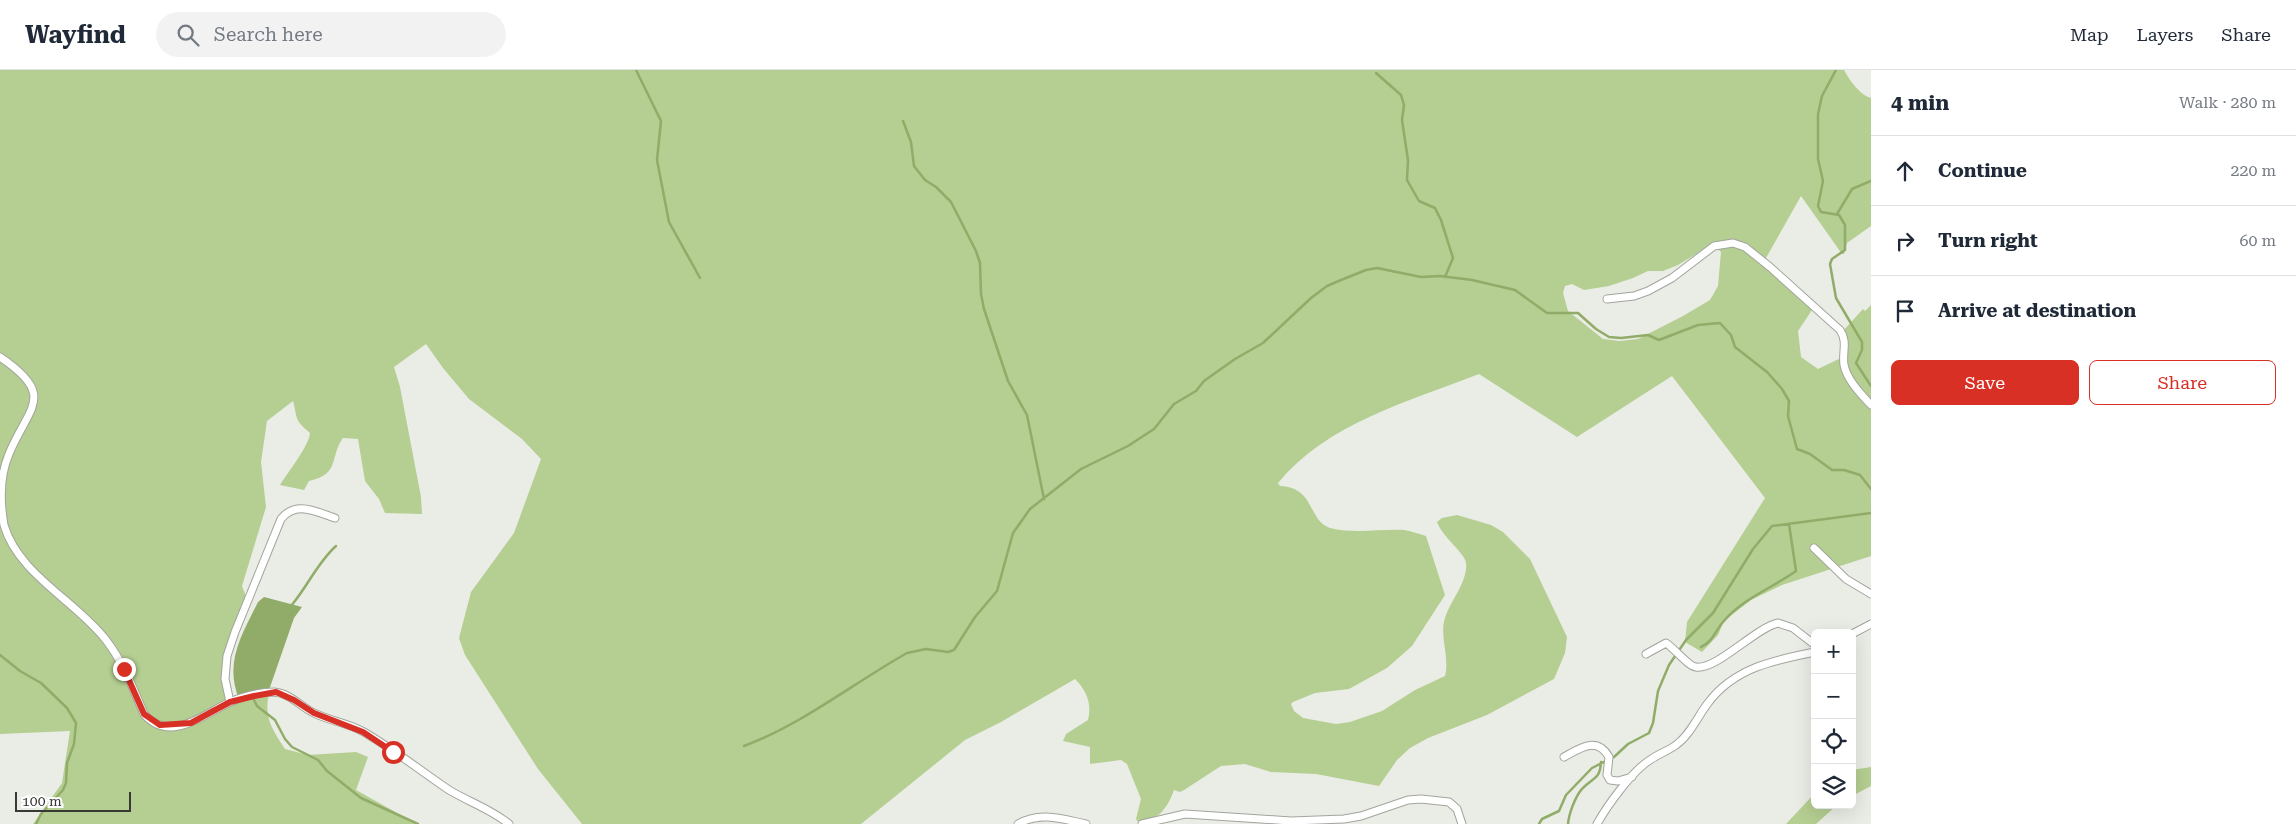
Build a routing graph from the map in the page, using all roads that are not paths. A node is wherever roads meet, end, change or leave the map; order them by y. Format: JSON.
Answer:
{"nodes":[{"id":1,"x":1607,"y":299,"type":"dead end"},
{"id":2,"x":0,"y":357,"type":"edge"},
{"id":3,"x":1871,"y":405,"type":"edge"},
{"id":4,"x":335,"y":518,"type":"dead end"},
{"id":5,"x":1814,"y":548,"type":"dead end"},
{"id":6,"x":1871,"y":594,"type":"edge"},
{"id":7,"x":1871,"y":624,"type":"edge"},
{"id":8,"x":1856,"y":632,"type":"edge"},
{"id":9,"x":1811,"y":642,"type":"edge"},
{"id":10,"x":1811,"y":653,"type":"edge"},
{"id":11,"x":1646,"y":654,"type":"dead end"},
{"id":12,"x":230,"y":702,"type":"junction"},
{"id":13,"x":1564,"y":757,"type":"dead end"},
{"id":14,"x":1632,"y":777,"type":"junction"},
{"id":15,"x":1247,"y":822,"type":"edge"},
{"id":16,"x":508,"y":824,"type":"edge"},
{"id":17,"x":1018,"y":824,"type":"edge"},
{"id":18,"x":1086,"y":824,"type":"edge"},
{"id":19,"x":1142,"y":824,"type":"edge"},
{"id":20,"x":1462,"y":824,"type":"edge"},
{"id":21,"x":1597,"y":824,"type":"edge"}],
"edges":[{"from":1,"to":3,"type":"street"},
{"from":2,"to":12,"type":"street"},
{"from":4,"to":12,"type":"street"},
{"from":5,"to":6,"type":"street"},
{"from":7,"to":8,"type":"street"},
{"from":9,"to":11,"type":"street"},
{"from":10,"to":14,"type":"street"},
{"from":12,"to":16,"type":"street"},
{"from":13,"to":14,"type":"street"},
{"from":14,"to":21,"type":"street"},
{"from":15,"to":19,"type":"street"},
{"from":15,"to":20,"type":"street"},
{"from":17,"to":18,"type":"street"}]}
